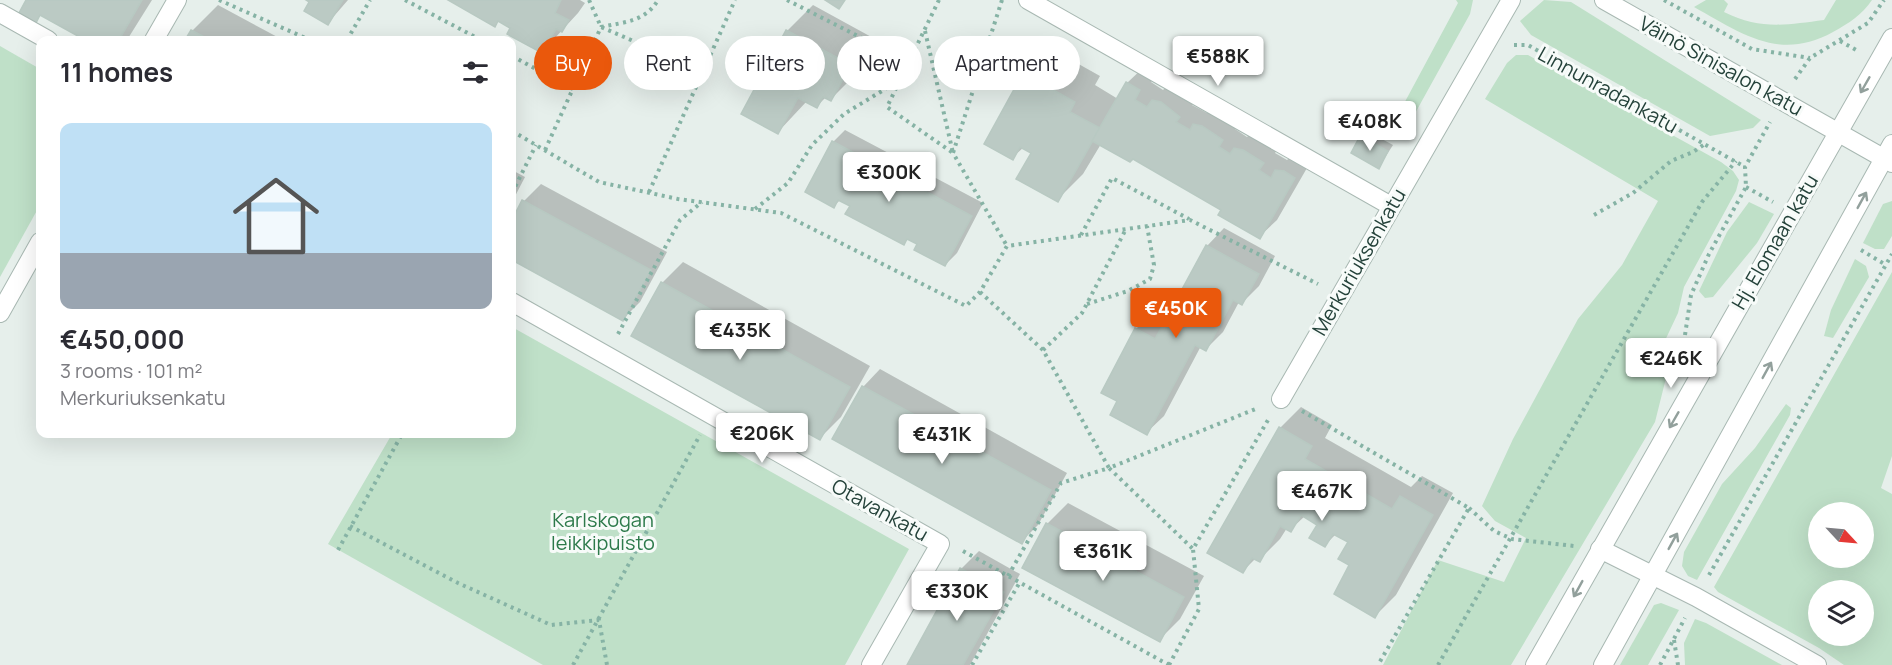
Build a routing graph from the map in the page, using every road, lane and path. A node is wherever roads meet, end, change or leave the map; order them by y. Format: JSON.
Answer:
{"nodes":[{"id":1,"x":177,"y":0,"type":"edge"},
{"id":2,"x":219,"y":0,"type":"edge"},
{"id":3,"x":370,"y":0,"type":"edge"},
{"id":4,"x":405,"y":0,"type":"edge"},
{"id":5,"x":589,"y":0,"type":"edge"},
{"id":6,"x":658,"y":0,"type":"edge"},
{"id":7,"x":735,"y":0,"type":"edge"},
{"id":8,"x":787,"y":0,"type":"edge"},
{"id":9,"x":939,"y":0,"type":"edge"},
{"id":10,"x":1002,"y":0,"type":"edge"},
{"id":11,"x":1028,"y":0,"type":"edge"},
{"id":12,"x":1511,"y":0,"type":"edge"},
{"id":13,"x":1604,"y":0,"type":"edge"},
{"id":14,"x":1664,"y":0,"type":"edge"},
{"id":15,"x":1884,"y":0,"type":"edge"},
{"id":16,"x":0,"y":13,"type":"edge"},
{"id":17,"x":601,"y":27,"type":"junction"},
{"id":18,"x":924,"y":30,"type":"junction"},
{"id":19,"x":41,"y":36,"type":"edge"},
{"id":20,"x":156,"y":36,"type":"edge"},
{"id":21,"x":301,"y":36,"type":"edge"},
{"id":22,"x":349,"y":36,"type":"edge"},
{"id":23,"x":473,"y":36,"type":"edge"},
{"id":24,"x":597,"y":36,"type":"edge"},
{"id":25,"x":858,"y":36,"type":"edge"},
{"id":26,"x":921,"y":36,"type":"edge"},
{"id":27,"x":624,"y":37,"type":"edge"},
{"id":28,"x":1892,"y":38,"type":"edge"},
{"id":29,"x":1485,"y":44,"type":"junction"},
{"id":30,"x":713,"y":50,"type":"edge"},
{"id":31,"x":516,"y":58,"type":"edge"},
{"id":32,"x":1810,"y":58,"type":"junction"},
{"id":33,"x":534,"y":68,"type":"edge"},
{"id":34,"x":572,"y":90,"type":"edge"},
{"id":35,"x":695,"y":90,"type":"edge"},
{"id":36,"x":882,"y":90,"type":"edge"},
{"id":37,"x":895,"y":90,"type":"edge"},
{"id":38,"x":1783,"y":101,"type":"junction"},
{"id":39,"x":516,"y":132,"type":"edge"},
{"id":40,"x":1838,"y":132,"type":"junction"},
{"id":41,"x":1705,"y":144,"type":"junction"},
{"id":42,"x":536,"y":145,"type":"junction"},
{"id":43,"x":545,"y":150,"type":"junction"},
{"id":44,"x":953,"y":153,"type":"junction"},
{"id":45,"x":1889,"y":155,"type":"edge"},
{"id":46,"x":1736,"y":161,"type":"junction"},
{"id":47,"x":1745,"y":167,"type":"junction"},
{"id":48,"x":516,"y":185,"type":"edge"},
{"id":49,"x":649,"y":192,"type":"junction"},
{"id":50,"x":702,"y":202,"type":"junction"},
{"id":51,"x":1391,"y":206,"type":"junction"},
{"id":52,"x":754,"y":209,"type":"junction"},
{"id":53,"x":1594,"y":215,"type":"dead end"},
{"id":54,"x":1190,"y":220,"type":"junction"},
{"id":55,"x":1147,"y":226,"type":"junction"},
{"id":56,"x":1126,"y":229,"type":"junction"},
{"id":57,"x":1081,"y":236,"type":"junction"},
{"id":58,"x":1007,"y":246,"type":"junction"},
{"id":59,"x":36,"y":249,"type":"edge"},
{"id":60,"x":1892,"y":254,"type":"edge"},
{"id":61,"x":980,"y":292,"type":"junction"},
{"id":62,"x":1340,"y":296,"type":"junction"},
{"id":63,"x":516,"y":304,"type":"edge"},
{"id":64,"x":1086,"y":305,"type":"junction"},
{"id":65,"x":0,"y":313,"type":"edge"},
{"id":66,"x":1685,"y":335,"type":"dead end"},
{"id":67,"x":1043,"y":350,"type":"junction"},
{"id":68,"x":606,"y":356,"type":"junction"},
{"id":69,"x":1281,"y":399,"type":"junction"},
{"id":70,"x":712,"y":415,"type":"junction"},
{"id":71,"x":400,"y":438,"type":"edge"},
{"id":72,"x":1109,"y":468,"type":"junction"},
{"id":73,"x":1469,"y":508,"type":"junction"},
{"id":74,"x":350,"y":526,"type":"junction"},
{"id":75,"x":1512,"y":539,"type":"junction"},
{"id":76,"x":940,"y":544,"type":"junction"},
{"id":77,"x":1193,"y":549,"type":"junction"},
{"id":78,"x":1600,"y":549,"type":"junction"},
{"id":79,"x":338,"y":550,"type":"dead end"},
{"id":80,"x":1654,"y":575,"type":"junction"},
{"id":81,"x":1008,"y":576,"type":"junction"},
{"id":82,"x":1020,"y":582,"type":"junction"},
{"id":83,"x":1696,"y":597,"type":"junction"},
{"id":84,"x":599,"y":620,"type":"junction"},
{"id":85,"x":1674,"y":639,"type":"junction"},
{"id":86,"x":573,"y":665,"type":"edge"},
{"id":87,"x":607,"y":665,"type":"edge"},
{"id":88,"x":871,"y":665,"type":"edge"},
{"id":89,"x":972,"y":665,"type":"edge"},
{"id":90,"x":1169,"y":665,"type":"edge"},
{"id":91,"x":1378,"y":665,"type":"edge"},
{"id":92,"x":1438,"y":665,"type":"edge"},
{"id":93,"x":1535,"y":665,"type":"edge"},
{"id":94,"x":1603,"y":665,"type":"edge"},
{"id":95,"x":1660,"y":665,"type":"edge"},
{"id":96,"x":1678,"y":665,"type":"edge"},
{"id":97,"x":1817,"y":665,"type":"edge"}],
"edges":[{"from":1,"to":20,"type":"street"},
{"from":2,"to":21,"type":"path"},
{"from":3,"to":22,"type":"path"},
{"from":4,"to":23,"type":"path"},
{"from":5,"to":17,"type":"path"},
{"from":6,"to":17,"type":"path"},
{"from":7,"to":30,"type":"path"},
{"from":8,"to":25,"type":"path"},
{"from":9,"to":18,"type":"path"},
{"from":10,"to":44,"type":"path"},
{"from":11,"to":51,"type":"street"},
{"from":12,"to":29,"type":"street","name":"Merkuriuksenkatu"},
{"from":13,"to":38,"type":"street","name":"Väinö Sinisalon katu"},
{"from":14,"to":32,"type":"path"},
{"from":15,"to":32,"type":"path"},
{"from":16,"to":19,"type":"street"},
{"from":17,"to":24,"type":"path"},
{"from":17,"to":27,"type":"path"},
{"from":18,"to":26,"type":"path"},
{"from":18,"to":44,"type":"path"},
{"from":28,"to":40,"type":"street","name":"Hj. Elomaan katu","one_way":true},
{"from":29,"to":41,"type":"path","name":"Linnunradankatu"},
{"from":29,"to":51,"type":"street","name":"Merkuriuksenkatu"},
{"from":31,"to":33,"type":"path"},
{"from":32,"to":38,"type":"path"},
{"from":34,"to":43,"type":"path"},
{"from":35,"to":49,"type":"path"},
{"from":36,"to":52,"type":"path"},
{"from":37,"to":44,"type":"path"},
{"from":38,"to":40,"type":"street","name":"Väinö Sinisalon katu"},
{"from":38,"to":47,"type":"path"},
{"from":39,"to":42,"type":"path"},
{"from":40,"to":45,"type":"street"},
{"from":40,"to":78,"type":"street","name":"Hj. Elomaan katu","one_way":true},
{"from":41,"to":46,"type":"path","name":"Linnunradankatu"},
{"from":41,"to":53,"type":"path"},
{"from":42,"to":43,"type":"path"},
{"from":42,"to":48,"type":"path"},
{"from":43,"to":49,"type":"path"},
{"from":44,"to":58,"type":"path"},
{"from":80,"to":45,"type":"street","one_way":true},
{"from":46,"to":47,"type":"path","name":"Linnunradankatu"},
{"from":46,"to":75,"type":"path"},
{"from":47,"to":66,"type":"path"},
{"from":49,"to":50,"type":"path"},
{"from":50,"to":52,"type":"path"},
{"from":50,"to":68,"type":"path"},
{"from":51,"to":62,"type":"street","name":"Merkuriuksenkatu"},
{"from":52,"to":61,"type":"path"},
{"from":54,"to":55,"type":"path"},
{"from":54,"to":57,"type":"path"},
{"from":54,"to":62,"type":"path"},
{"from":55,"to":56,"type":"path"},
{"from":55,"to":64,"type":"path"},
{"from":56,"to":57,"type":"path"},
{"from":56,"to":64,"type":"path"},
{"from":57,"to":58,"type":"path"},
{"from":58,"to":61,"type":"path"},
{"from":59,"to":65,"type":"street"},
{"from":60,"to":83,"type":"path"},
{"from":61,"to":67,"type":"path"},
{"from":62,"to":69,"type":"street","name":"Merkuriuksenkatu"},
{"from":63,"to":68,"type":"street","name":"Otavankatu"},
{"from":64,"to":67,"type":"path"},
{"from":67,"to":72,"type":"path"},
{"from":68,"to":70,"type":"street","name":"Otavankatu"},
{"from":69,"to":72,"type":"path"},
{"from":69,"to":73,"type":"path"},
{"from":69,"to":77,"type":"path"},
{"from":70,"to":76,"type":"street","name":"Otavankatu"},
{"from":70,"to":84,"type":"path"},
{"from":71,"to":74,"type":"path"},
{"from":72,"to":77,"type":"path"},
{"from":72,"to":81,"type":"path"},
{"from":73,"to":75,"type":"path"},
{"from":73,"to":91,"type":"path"},
{"from":74,"to":79,"type":"path"},
{"from":74,"to":84,"type":"path"},
{"from":75,"to":78,"type":"path"},
{"from":75,"to":92,"type":"path"},
{"from":76,"to":81,"type":"path"},
{"from":76,"to":88,"type":"street","name":"Otavankatu"},
{"from":77,"to":90,"type":"path"},
{"from":78,"to":80,"type":"street"},
{"from":78,"to":93,"type":"street","name":"Hj. Elomaan katu","one_way":true},
{"from":80,"to":83,"type":"street"},
{"from":80,"to":94,"type":"street"},
{"from":81,"to":82,"type":"path"},
{"from":82,"to":89,"type":"path"},
{"from":82,"to":90,"type":"path"},
{"from":83,"to":85,"type":"path"},
{"from":83,"to":97,"type":"street"},
{"from":84,"to":86,"type":"path"},
{"from":84,"to":87,"type":"path"},
{"from":85,"to":95,"type":"path"},
{"from":85,"to":96,"type":"path"}]}
